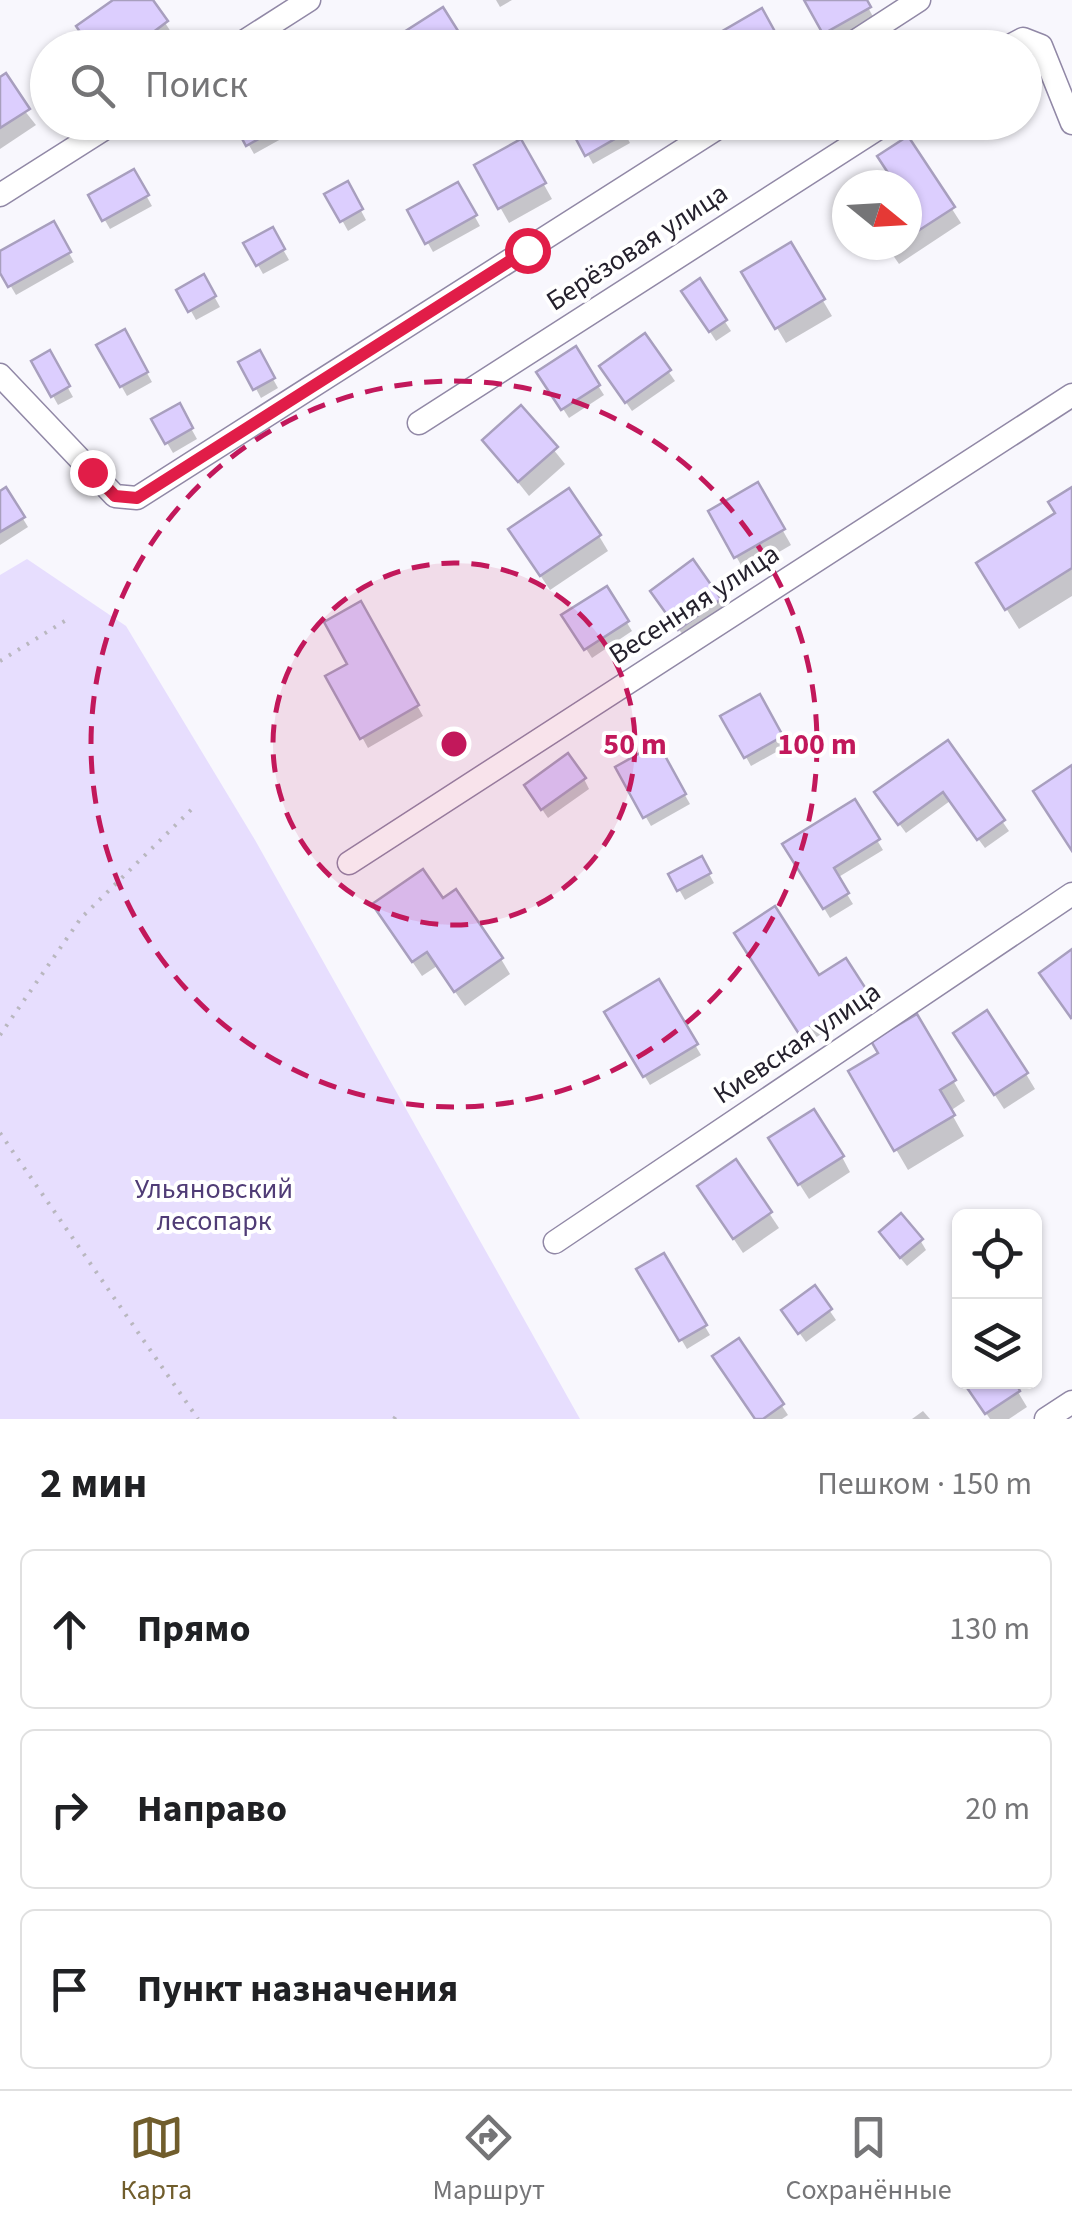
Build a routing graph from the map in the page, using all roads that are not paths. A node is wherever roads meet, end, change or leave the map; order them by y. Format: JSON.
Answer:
{"nodes":[{"id":1,"x":309,"y":0,"type":"edge"},
{"id":2,"x":919,"y":0,"type":"edge"},
{"id":3,"x":262,"y":30,"type":"edge"},
{"id":4,"x":873,"y":30,"type":"edge"},
{"id":5,"x":1042,"y":48,"type":"edge"},
{"id":6,"x":1072,"y":123,"type":"edge"},
{"id":7,"x":87,"y":140,"type":"edge"},
{"id":8,"x":699,"y":140,"type":"edge"},
{"id":9,"x":860,"y":140,"type":"edge"},
{"id":10,"x":0,"y":196,"type":"edge"},
{"id":11,"x":0,"y":375,"type":"edge"},
{"id":12,"x":1072,"y":395,"type":"edge"},
{"id":13,"x":419,"y":423,"type":"dead end"},
{"id":14,"x":350,"y":864,"type":"dead end"},
{"id":15,"x":1072,"y":894,"type":"edge"},
{"id":16,"x":555,"y":1242,"type":"dead end"},
{"id":17,"x":1072,"y":1402,"type":"edge"},
{"id":18,"x":1046,"y":1419,"type":"edge"}],
"edges":[{"from":1,"to":3,"type":"street"},
{"from":2,"to":4,"type":"street"},
{"from":5,"to":6,"type":"street"},
{"from":7,"to":10,"type":"street"},
{"from":8,"to":11,"type":"street"},
{"from":9,"to":13,"type":"street","name":"Берёзовая улица"},
{"from":12,"to":14,"type":"street","name":"Весенняя улица"},
{"from":15,"to":16,"type":"street","name":"Киевская улица"},
{"from":17,"to":18,"type":"street"}]}
